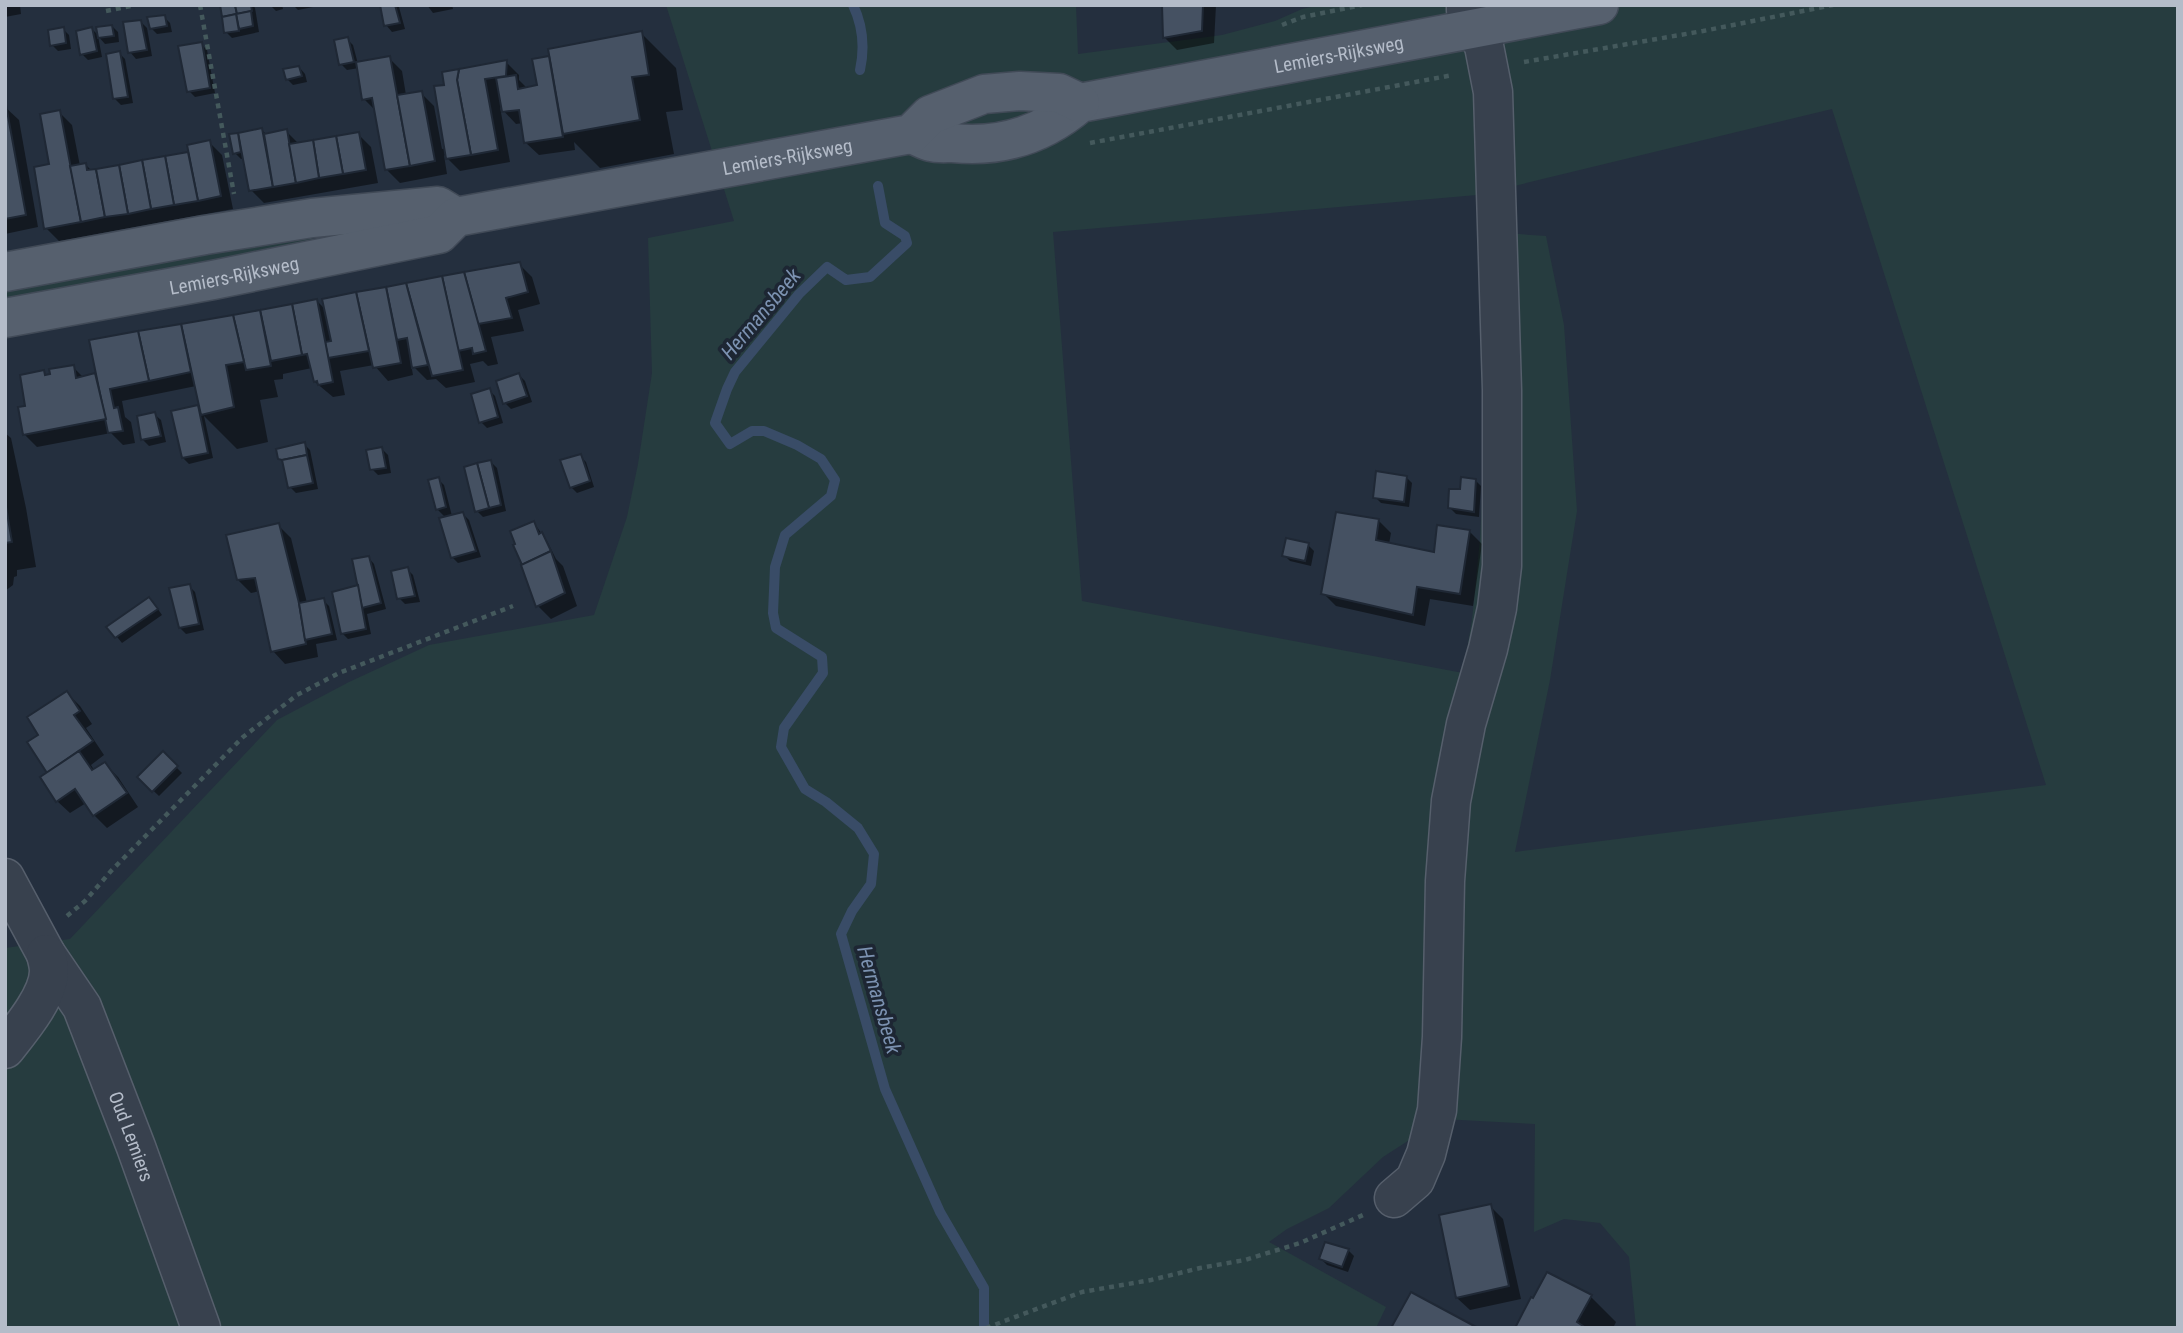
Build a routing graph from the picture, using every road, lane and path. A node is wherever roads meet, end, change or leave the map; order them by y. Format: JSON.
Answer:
{"nodes":[{"id":1,"x":135,"y":5,"type":"edge"},
{"id":2,"x":200,"y":5,"type":"edge"},
{"id":3,"x":1598,"y":5,"type":"edge"},
{"id":4,"x":106,"y":11,"type":"dead end"},
{"id":5,"x":1470,"y":17,"type":"edge"},
{"id":6,"x":1080,"y":103,"type":"junction"},
{"id":7,"x":911,"y":134,"type":"junction"},
{"id":8,"x":1115,"y":138,"type":"dead end"},
{"id":9,"x":1084,"y":144,"type":"dead end"},
{"id":10,"x":235,"y":201,"type":"dead end"},
{"id":11,"x":456,"y":217,"type":"junction"},
{"id":12,"x":5,"y":272,"type":"edge"},
{"id":13,"x":5,"y":317,"type":"edge"},
{"id":14,"x":513,"y":606,"type":"dead end"},
{"id":15,"x":5,"y":878,"type":"edge"},
{"id":16,"x":41,"y":944,"type":"junction"},
{"id":17,"x":5,"y":1049,"type":"edge"},
{"id":18,"x":1408,"y":1191,"type":"joint"},
{"id":19,"x":201,"y":1328,"type":"edge"},
{"id":20,"x":986,"y":1328,"type":"edge"}],
"edges":[{"from":1,"to":4,"type":"path"},
{"from":2,"to":10,"type":"path"},
{"from":3,"to":5,"type":"main road","name":"Lemiers-Rijksweg"},
{"from":5,"to":6,"type":"main road","name":"Lemiers-Rijksweg"},
{"from":5,"to":18,"type":"street"},
{"from":6,"to":7,"type":"main road","name":"Lemiers-Rijksweg"},
{"from":6,"to":7,"type":"main road","name":"Lemiers-Rijksweg"},
{"from":7,"to":11,"type":"main road","name":"Lemiers-Rijksweg"},
{"from":8,"to":9,"type":"path"},
{"from":11,"to":12,"type":"main road","name":"Lemiers-Rijksweg"},
{"from":11,"to":13,"type":"main road","name":"Lemiers-Rijksweg"},
{"from":14,"to":16,"type":"path"},
{"from":15,"to":16,"type":"street","name":"Oud Lemiers"},
{"from":16,"to":17,"type":"street"},
{"from":16,"to":19,"type":"street","name":"Oud Lemiers"},
{"from":18,"to":20,"type":"path"}]}
